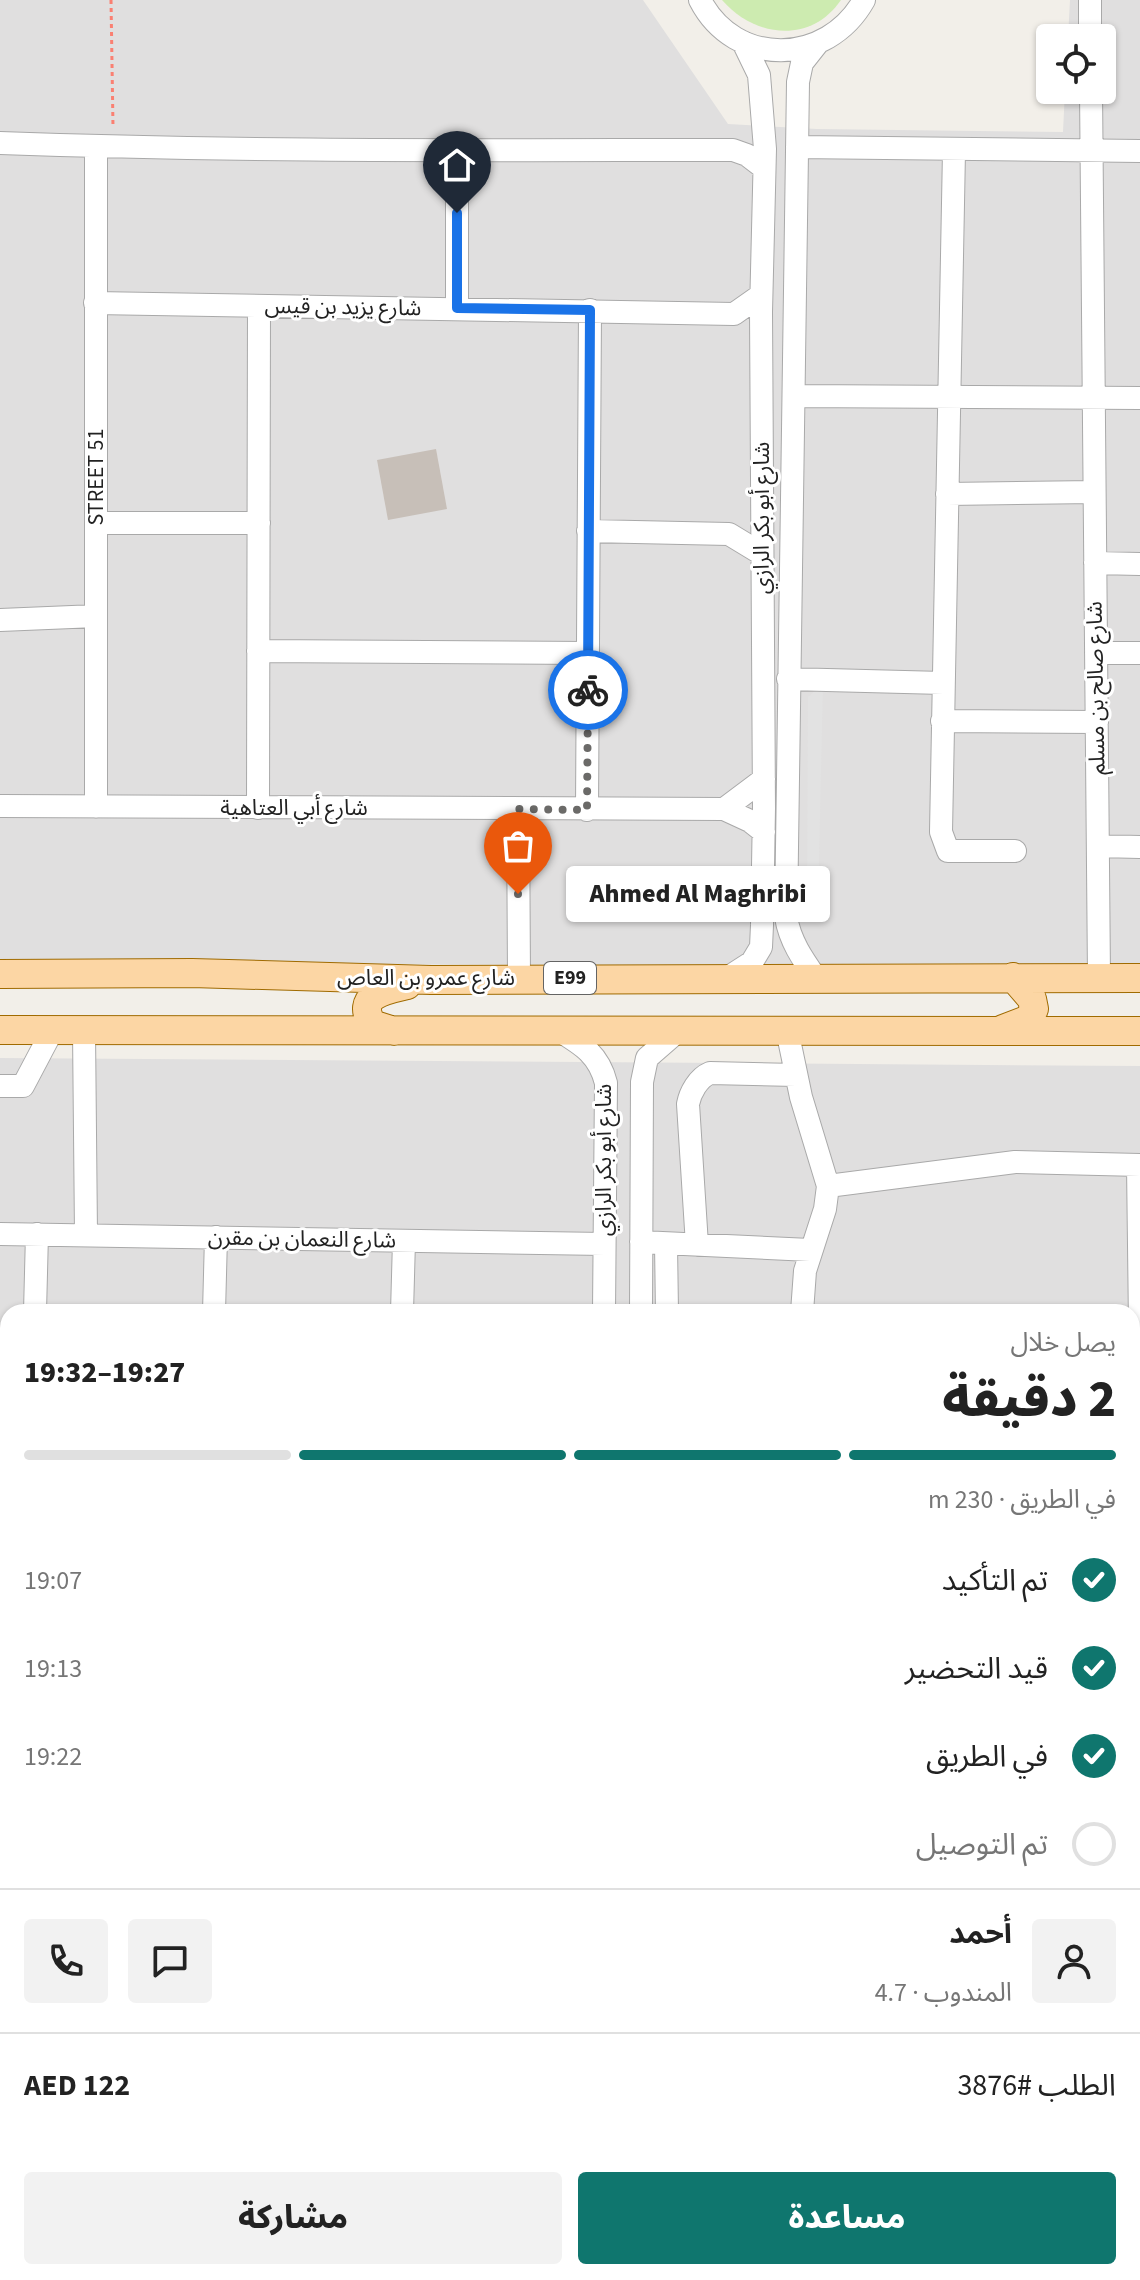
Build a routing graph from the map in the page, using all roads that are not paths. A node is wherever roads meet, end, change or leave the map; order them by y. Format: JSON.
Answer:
{"nodes":[{"id":1,"x":1090,"y":0,"type":"edge"},
{"id":2,"x":864,"y":1,"type":"edge"},
{"id":3,"x":701,"y":4,"type":"edge"},
{"id":4,"x":1090,"y":24,"type":"edge"},
{"id":5,"x":743,"y":42,"type":"junction"},
{"id":6,"x":817,"y":44,"type":"junction"},
{"id":7,"x":1091,"y":104,"type":"edge"},
{"id":8,"x":763,"y":126,"type":"junction"},
{"id":9,"x":0,"y":143,"type":"edge"},
{"id":10,"x":105,"y":147,"type":"junction"},
{"id":11,"x":797,"y":147,"type":"junction"},
{"id":12,"x":457,"y":150,"type":"junction"},
{"id":13,"x":733,"y":150,"type":"junction"},
{"id":14,"x":954,"y":151,"type":"junction"},
{"id":15,"x":1091,"y":151,"type":"junction"},
{"id":16,"x":1140,"y":151,"type":"edge"},
{"id":17,"x":764,"y":168,"type":"junction"},
{"id":18,"x":761,"y":295,"type":"junction"},
{"id":19,"x":95,"y":303,"type":"junction"},
{"id":20,"x":259,"y":306,"type":"junction"},
{"id":21,"x":457,"y":308,"type":"junction"},
{"id":22,"x":590,"y":310,"type":"junction"},
{"id":23,"x":734,"y":314,"type":"junction"},
{"id":24,"x":761,"y":335,"type":"junction"},
{"id":25,"x":794,"y":396,"type":"junction"},
{"id":26,"x":949,"y":397,"type":"junction"},
{"id":27,"x":1094,"y":398,"type":"junction"},
{"id":28,"x":1140,"y":398,"type":"edge"},
{"id":29,"x":1094,"y":492,"type":"junction"},
{"id":30,"x":947,"y":494,"type":"junction"},
{"id":31,"x":761,"y":511,"type":"junction"},
{"id":32,"x":96,"y":523,"type":"junction"},
{"id":33,"x":259,"y":523,"type":"junction"},
{"id":34,"x":588,"y":531,"type":"junction"},
{"id":35,"x":729,"y":534,"type":"junction"},
{"id":36,"x":762,"y":554,"type":"junction"},
{"id":37,"x":1095,"y":563,"type":"junction"},
{"id":38,"x":1140,"y":564,"type":"edge"},
{"id":39,"x":96,"y":616,"type":"junction"},
{"id":40,"x":0,"y":620,"type":"edge"},
{"id":41,"x":258,"y":651,"type":"junction"},
{"id":42,"x":588,"y":653,"type":"junction"},
{"id":43,"x":1096,"y":653,"type":"junction"},
{"id":44,"x":1140,"y":653,"type":"edge"},
{"id":45,"x":788,"y":679,"type":"junction"},
{"id":46,"x":943,"y":683,"type":"junction"},
{"id":47,"x":942,"y":721,"type":"junction"},
{"id":48,"x":1097,"y":722,"type":"junction"},
{"id":49,"x":764,"y":779,"type":"junction"},
{"id":50,"x":0,"y":806,"type":"edge"},
{"id":51,"x":96,"y":807,"type":"junction"},
{"id":52,"x":258,"y":808,"type":"junction"},
{"id":53,"x":518,"y":809,"type":"junction"},
{"id":54,"x":724,"y":809,"type":"junction"},
{"id":55,"x":587,"y":810,"type":"junction"},
{"id":56,"x":764,"y":832,"type":"junction"},
{"id":57,"x":1098,"y":846,"type":"junction"},
{"id":58,"x":1140,"y":847,"type":"edge"},
{"id":59,"x":1015,"y":851,"type":"dead end"},
{"id":60,"x":0,"y":974,"type":"edge"},
{"id":61,"x":1013,"y":977,"type":"junction"},
{"id":62,"x":1099,"y":977,"type":"junction"},
{"id":63,"x":519,"y":978,"type":"junction"},
{"id":64,"x":1140,"y":978,"type":"edge"},
{"id":65,"x":431,"y":980,"type":"junction"},
{"id":66,"x":724,"y":980,"type":"junction"},
{"id":67,"x":818,"y":981,"type":"junction"},
{"id":68,"x":0,"y":1030,"type":"edge"},
{"id":69,"x":558,"y":1030,"type":"junction"},
{"id":70,"x":787,"y":1030,"type":"junction"},
{"id":71,"x":52,"y":1031,"type":"junction"},
{"id":72,"x":84,"y":1031,"type":"junction"},
{"id":73,"x":678,"y":1031,"type":"junction"},
{"id":74,"x":1140,"y":1031,"type":"edge"},
{"id":75,"x":397,"y":1032,"type":"junction"},
{"id":76,"x":994,"y":1032,"type":"junction"},
{"id":77,"x":796,"y":1075,"type":"junction"},
{"id":78,"x":0,"y":1086,"type":"edge"},
{"id":79,"x":1139,"y":1165,"type":"edge"},
{"id":80,"x":828,"y":1186,"type":"junction"},
{"id":81,"x":0,"y":1234,"type":"edge"},
{"id":82,"x":37,"y":1234,"type":"junction"},
{"id":83,"x":86,"y":1235,"type":"junction"},
{"id":84,"x":216,"y":1237,"type":"junction"},
{"id":85,"x":404,"y":1241,"type":"junction"},
{"id":86,"x":641,"y":1242,"type":"junction"},
{"id":87,"x":604,"y":1244,"type":"junction"},
{"id":88,"x":666,"y":1244,"type":"junction"},
{"id":89,"x":697,"y":1245,"type":"junction"},
{"id":90,"x":810,"y":1250,"type":"junction"},
{"id":91,"x":35,"y":1304,"type":"edge"},
{"id":92,"x":214,"y":1304,"type":"edge"},
{"id":93,"x":402,"y":1304,"type":"edge"},
{"id":94,"x":604,"y":1304,"type":"edge"},
{"id":95,"x":641,"y":1304,"type":"edge"},
{"id":96,"x":667,"y":1304,"type":"edge"},
{"id":97,"x":803,"y":1304,"type":"edge"},
{"id":98,"x":1140,"y":1304,"type":"edge"}],
"edges":[{"from":1,"to":4,"type":"street"},
{"from":2,"to":6,"type":"street"},
{"from":3,"to":5,"type":"street"},
{"from":5,"to":6,"type":"street"},
{"from":5,"to":8,"type":"street","name":"شارع أبو بكر الرازي"},
{"from":6,"to":11,"type":"street","name":"شارع أبو بكر الرازي"},
{"from":7,"to":15,"type":"street","name":"شارع صالح بن مسلم"},
{"from":8,"to":13,"type":"street"},
{"from":8,"to":17,"type":"street","name":"شارع أبو بكر الرازي"},
{"from":9,"to":10,"type":"street"},
{"from":10,"to":12,"type":"street"},
{"from":10,"to":19,"type":"street","name":"STREET 51"},
{"from":11,"to":14,"type":"street"},
{"from":11,"to":25,"type":"street","name":"شارع أبو بكر الرازي"},
{"from":12,"to":13,"type":"street"},
{"from":12,"to":21,"type":"street"},
{"from":13,"to":17,"type":"street"},
{"from":14,"to":15,"type":"street"},
{"from":14,"to":26,"type":"street"},
{"from":15,"to":16,"type":"street"},
{"from":15,"to":27,"type":"street","name":"شارع صالح بن مسلم"},
{"from":17,"to":18,"type":"street","name":"شارع أبو بكر الرازي"},
{"from":18,"to":23,"type":"street"},
{"from":18,"to":24,"type":"street","name":"شارع أبو بكر الرازي"},
{"from":19,"to":20,"type":"street","name":"شارع يزيد بن قيس"},
{"from":19,"to":32,"type":"street","name":"STREET 51"},
{"from":20,"to":21,"type":"street","name":"شارع يزيد بن قيس"},
{"from":20,"to":33,"type":"street"},
{"from":21,"to":22,"type":"street","name":"شارع يزيد بن قيس"},
{"from":22,"to":23,"type":"street","name":"شارع يزيد بن قيس"},
{"from":22,"to":34,"type":"street"},
{"from":23,"to":24,"type":"street"},
{"from":24,"to":31,"type":"street","name":"شارع أبو بكر الرازي"},
{"from":25,"to":26,"type":"street"},
{"from":25,"to":45,"type":"street","name":"شارع أبو بكر الرازي"},
{"from":26,"to":27,"type":"street"},
{"from":26,"to":30,"type":"street"},
{"from":27,"to":28,"type":"street"},
{"from":27,"to":29,"type":"street","name":"شارع صالح بن مسلم"},
{"from":29,"to":30,"type":"street"},
{"from":29,"to":37,"type":"street","name":"شارع صالح بن مسلم"},
{"from":30,"to":46,"type":"street"},
{"from":31,"to":35,"type":"street"},
{"from":31,"to":36,"type":"street","name":"شارع أبو بكر الرازي"},
{"from":32,"to":33,"type":"street"},
{"from":32,"to":39,"type":"street","name":"STREET 51"},
{"from":33,"to":41,"type":"street"},
{"from":34,"to":35,"type":"street"},
{"from":34,"to":42,"type":"street"},
{"from":35,"to":36,"type":"street"},
{"from":36,"to":49,"type":"street","name":"شارع أبو بكر الرازي"},
{"from":37,"to":38,"type":"street"},
{"from":37,"to":43,"type":"street","name":"شارع صالح بن مسلم"},
{"from":39,"to":40,"type":"street"},
{"from":39,"to":51,"type":"street","name":"STREET 51"},
{"from":41,"to":42,"type":"street"},
{"from":41,"to":52,"type":"street"},
{"from":42,"to":55,"type":"street"},
{"from":43,"to":44,"type":"street"},
{"from":43,"to":48,"type":"street","name":"شارع صالح بن مسلم"},
{"from":45,"to":46,"type":"street"},
{"from":45,"to":67,"type":"street","name":"شارع أبو بكر الرازي"},
{"from":46,"to":47,"type":"street"},
{"from":47,"to":48,"type":"street"},
{"from":47,"to":59,"type":"street"},
{"from":48,"to":57,"type":"street","name":"شارع صالح بن مسلم"},
{"from":49,"to":54,"type":"street"},
{"from":49,"to":56,"type":"street","name":"شارع أبو بكر الرازي"},
{"from":50,"to":51,"type":"street","name":"شارع أبي العتاهية"},
{"from":51,"to":52,"type":"street","name":"شارع أبي العتاهية"},
{"from":52,"to":53,"type":"street","name":"شارع أبي العتاهية"},
{"from":53,"to":55,"type":"street","name":"شارع أبي العتاهية"},
{"from":53,"to":63,"type":"street"},
{"from":54,"to":55,"type":"street","name":"شارع أبي العتاهية"},
{"from":54,"to":56,"type":"street"},
{"from":56,"to":66,"type":"street","name":"شارع أبو بكر الرازي"},
{"from":57,"to":58,"type":"street"},
{"from":57,"to":62,"type":"street","name":"شارع صالح بن مسلم"},
{"from":60,"to":65,"type":"main road","name":"شارع عمرو بن العاص","number":"E99"},
{"from":61,"to":62,"type":"main road","name":"شارع عمرو بن العاص","number":"E99"},
{"from":61,"to":67,"type":"main road","name":"شارع عمرو بن العاص","number":"E99"},
{"from":61,"to":76,"type":"main road"},
{"from":62,"to":64,"type":"main road","name":"شارع عمرو بن العاص","number":"E99"},
{"from":63,"to":65,"type":"main road","name":"شارع عمرو بن العاص","number":"E99"},
{"from":63,"to":66,"type":"main road","name":"شارع عمرو بن العاص","number":"E99"},
{"from":65,"to":75,"type":"main road"},
{"from":66,"to":67,"type":"main road","name":"شارع عمرو بن العاص","number":"E99"},
{"from":68,"to":71,"type":"main road"},
{"from":69,"to":73,"type":"main road"},
{"from":69,"to":75,"type":"main road"},
{"from":69,"to":87,"type":"street","name":"شارع أبو بكر الرازي"},
{"from":70,"to":73,"type":"main road"},
{"from":70,"to":76,"type":"main road"},
{"from":70,"to":77,"type":"street"},
{"from":71,"to":72,"type":"main road"},
{"from":71,"to":78,"type":"street"},
{"from":72,"to":75,"type":"main road"},
{"from":72,"to":83,"type":"street"},
{"from":73,"to":86,"type":"street","name":"شارع أبو بكر الرازي"},
{"from":74,"to":76,"type":"main road"},
{"from":77,"to":80,"type":"street"},
{"from":77,"to":89,"type":"street"},
{"from":79,"to":80,"type":"street"},
{"from":79,"to":98,"type":"street"},
{"from":80,"to":90,"type":"street"},
{"from":81,"to":82,"type":"street","name":"شارع النعمان بن مقرن"},
{"from":82,"to":83,"type":"street","name":"شارع النعمان بن مقرن"},
{"from":82,"to":91,"type":"street"},
{"from":83,"to":84,"type":"street","name":"شارع النعمان بن مقرن"},
{"from":84,"to":85,"type":"street","name":"شارع النعمان بن مقرن"},
{"from":84,"to":92,"type":"street"},
{"from":85,"to":87,"type":"street","name":"شارع النعمان بن مقرن"},
{"from":85,"to":93,"type":"street"},
{"from":86,"to":88,"type":"street"},
{"from":86,"to":95,"type":"street","name":"شارع أبو بكر الرازي"},
{"from":87,"to":94,"type":"street","name":"شارع أبو بكر الرازي"},
{"from":88,"to":89,"type":"street"},
{"from":88,"to":96,"type":"street"},
{"from":89,"to":90,"type":"street"},
{"from":90,"to":97,"type":"street"}]}
